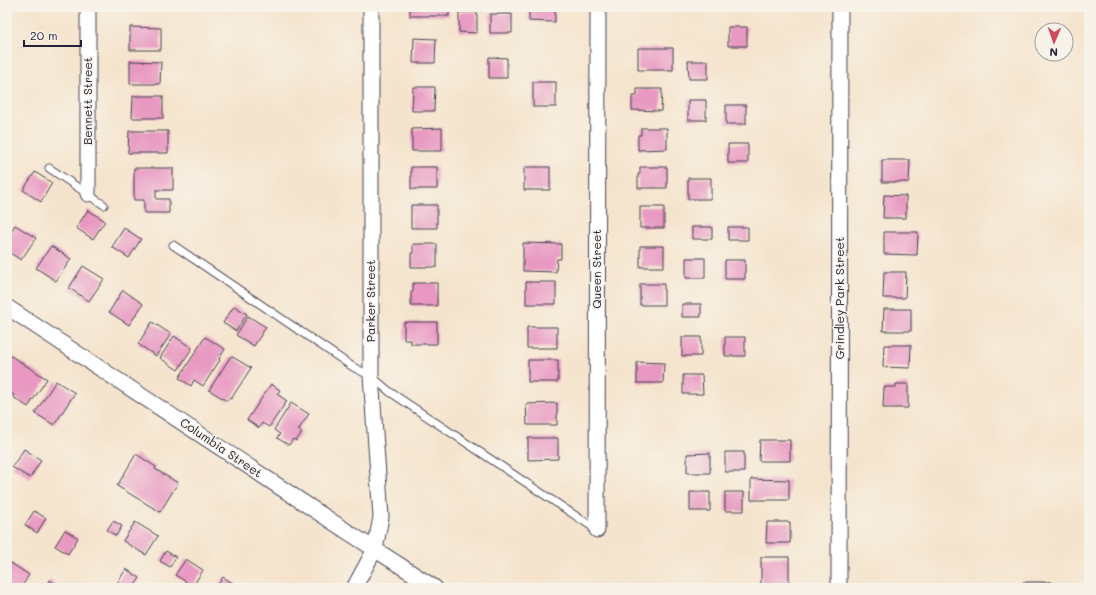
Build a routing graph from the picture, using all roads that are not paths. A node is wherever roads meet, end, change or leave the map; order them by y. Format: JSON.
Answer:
{"nodes":[{"id":1,"x":88,"y":7,"type":"edge"},
{"id":2,"x":371,"y":7,"type":"edge"},
{"id":3,"x":598,"y":7,"type":"edge"},
{"id":4,"x":840,"y":7,"type":"edge"},
{"id":5,"x":49,"y":168,"type":"dead end"},
{"id":6,"x":88,"y":194,"type":"junction"},
{"id":7,"x":104,"y":205,"type":"dead end"},
{"id":8,"x":173,"y":245,"type":"dead end"},
{"id":9,"x":7,"y":308,"type":"edge"},
{"id":10,"x":371,"y":376,"type":"junction"},
{"id":11,"x":597,"y":530,"type":"joint"},
{"id":12,"x":375,"y":549,"type":"junction"},
{"id":13,"x":354,"y":588,"type":"edge"},
{"id":14,"x":435,"y":588,"type":"edge"},
{"id":15,"x":839,"y":588,"type":"edge"}],
"edges":[{"from":1,"to":6,"type":"street","name":"Bennett Street"},
{"from":2,"to":10,"type":"street","name":"Parker Street"},
{"from":3,"to":11,"type":"street","name":"Queen Street"},
{"from":4,"to":15,"type":"street","name":"Grindley Park Street"},
{"from":5,"to":6,"type":"lane"},
{"from":6,"to":7,"type":"lane"},
{"from":8,"to":10,"type":"lane"},
{"from":9,"to":12,"type":"street","name":"Columbia Street"},
{"from":10,"to":11,"type":"lane"},
{"from":10,"to":12,"type":"street","name":"Parker Street"},
{"from":12,"to":13,"type":"street","name":"Parker Street"},
{"from":12,"to":14,"type":"street","name":"Columbia Street"}]}
